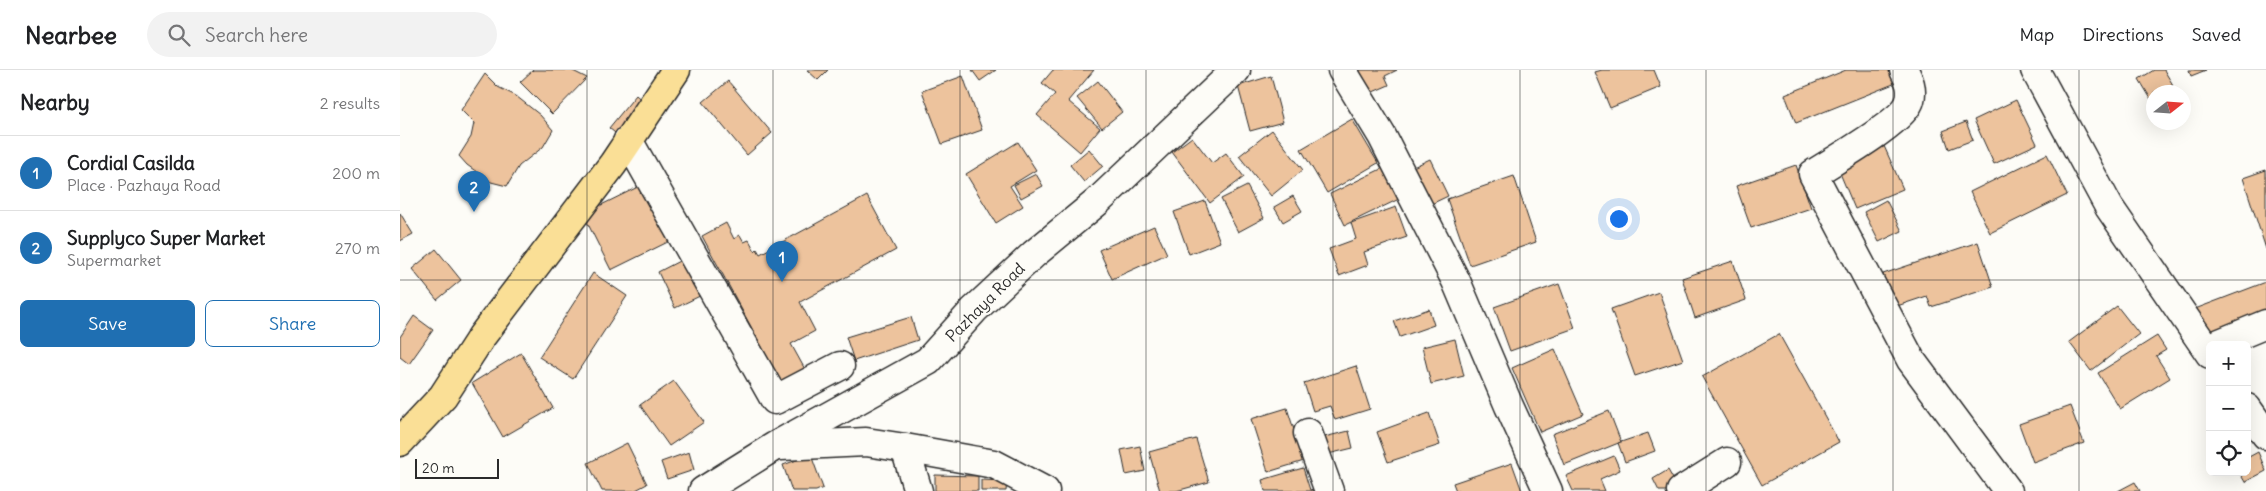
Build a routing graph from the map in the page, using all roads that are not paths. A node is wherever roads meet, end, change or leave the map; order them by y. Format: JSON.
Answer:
{"nodes":[{"id":1,"x":676,"y":70,"type":"edge"},
{"id":2,"x":1236,"y":70,"type":"edge"},
{"id":3,"x":1342,"y":70,"type":"edge"},
{"id":4,"x":1904,"y":70,"type":"edge"},
{"id":5,"x":2034,"y":70,"type":"edge"},
{"id":6,"x":628,"y":140,"type":"junction"},
{"id":7,"x":2266,"y":324,"type":"edge"},
{"id":8,"x":2226,"y":341,"type":"edge"},
{"id":9,"x":2206,"y":342,"type":"edge"},
{"id":10,"x":840,"y":366,"type":"dead end"},
{"id":11,"x":2251,"y":414,"type":"edge"},
{"id":12,"x":1308,"y":433,"type":"dead end"},
{"id":13,"x":2266,"y":436,"type":"edge"},
{"id":14,"x":401,"y":438,"type":"edge"},
{"id":15,"x":775,"y":446,"type":"junction"},
{"id":16,"x":905,"y":448,"type":"junction"},
{"id":17,"x":1727,"y":462,"type":"dead end"},
{"id":18,"x":703,"y":491,"type":"edge"},
{"id":19,"x":918,"y":491,"type":"edge"},
{"id":20,"x":1045,"y":491,"type":"edge"},
{"id":21,"x":1329,"y":491,"type":"edge"},
{"id":22,"x":1548,"y":491,"type":"edge"},
{"id":23,"x":1681,"y":491,"type":"edge"},
{"id":24,"x":2008,"y":491,"type":"edge"}],
"edges":[{"from":1,"to":6,"type":"main road"},
{"from":2,"to":15,"type":"street","name":"Pazhaya Road"},
{"from":3,"to":22,"type":"street"},
{"from":4,"to":24,"type":"street"},
{"from":5,"to":9,"type":"street"},
{"from":6,"to":10,"type":"street"},
{"from":6,"to":14,"type":"main road"},
{"from":7,"to":8,"type":"street"},
{"from":11,"to":13,"type":"street"},
{"from":12,"to":21,"type":"street"},
{"from":15,"to":16,"type":"street"},
{"from":15,"to":18,"type":"street","name":"Pazhaya Road"},
{"from":16,"to":19,"type":"street"},
{"from":16,"to":20,"type":"street"},
{"from":17,"to":23,"type":"street"}]}
